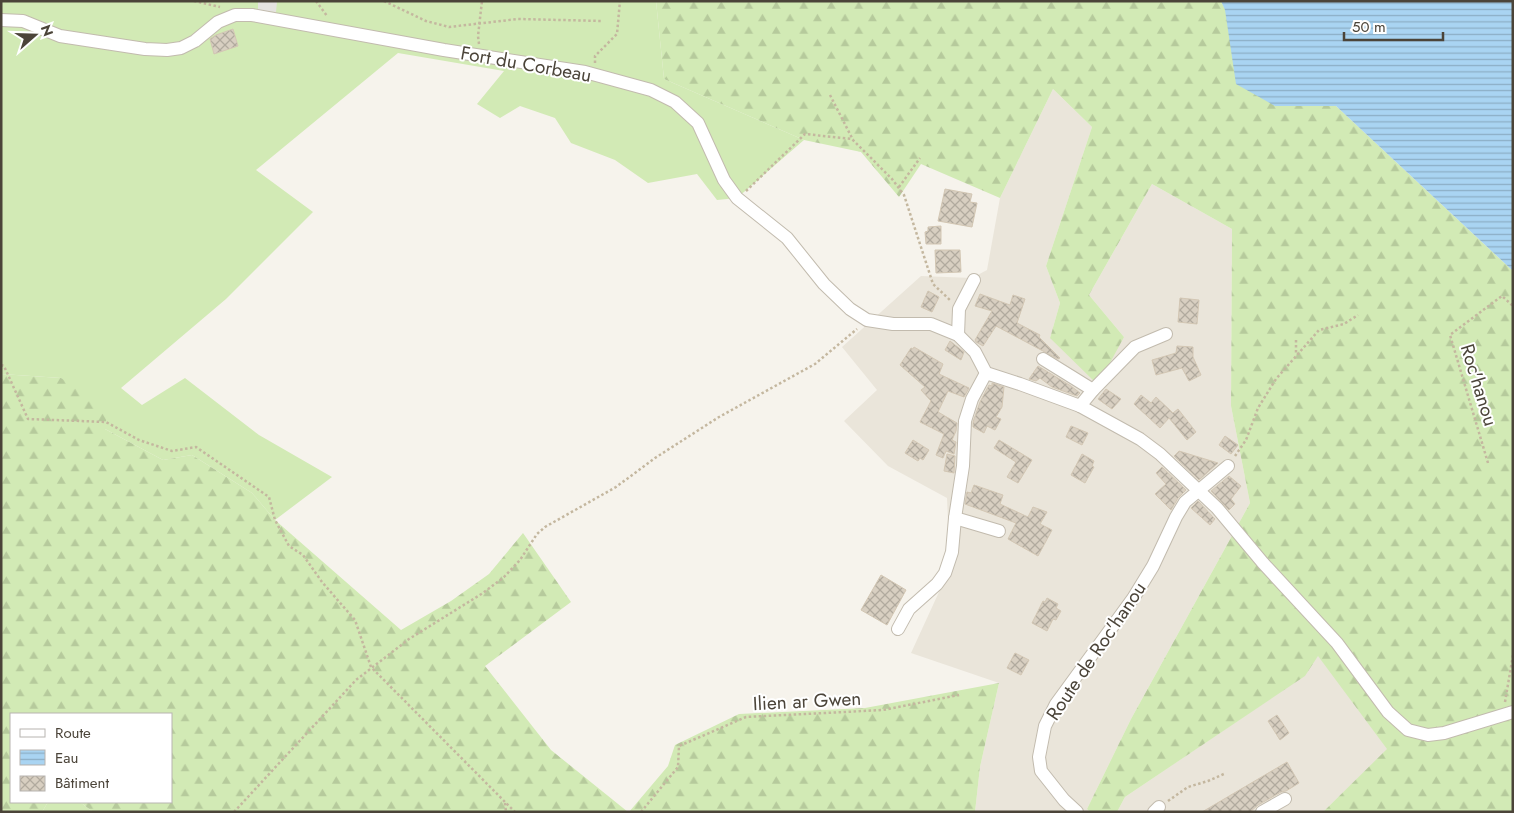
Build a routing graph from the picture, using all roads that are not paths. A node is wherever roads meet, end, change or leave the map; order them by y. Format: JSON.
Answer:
{"nodes":[{"id":1,"x":1,"y":20,"type":"edge"},
{"id":2,"x":974,"y":280,"type":"dead end"},
{"id":3,"x":1166,"y":334,"type":"dead end"},
{"id":4,"x":958,"y":335,"type":"junction"},
{"id":5,"x":1043,"y":359,"type":"dead end"},
{"id":6,"x":986,"y":373,"type":"junction"},
{"id":7,"x":1093,"y":390,"type":"junction"},
{"id":8,"x":1080,"y":406,"type":"junction"},
{"id":9,"x":1228,"y":466,"type":"road end"},
{"id":10,"x":1198,"y":491,"type":"junction"},
{"id":11,"x":955,"y":518,"type":"junction"},
{"id":12,"x":999,"y":531,"type":"dead end"},
{"id":13,"x":898,"y":629,"type":"dead end"},
{"id":14,"x":1509,"y":713,"type":"edge"},
{"id":15,"x":1284,"y":799,"type":"dead end"},
{"id":16,"x":1077,"y":812,"type":"edge"},
{"id":17,"x":1262,"y":812,"type":"edge"}],
"edges":[{"from":1,"to":4,"type":"street","name":"Fort du Corbeau"},
{"from":2,"to":4,"type":"street"},
{"from":3,"to":7,"type":"street"},
{"from":4,"to":6,"type":"street"},
{"from":5,"to":7,"type":"street"},
{"from":6,"to":8,"type":"street"},
{"from":6,"to":11,"type":"street"},
{"from":7,"to":8,"type":"street"},
{"from":8,"to":10,"type":"street"},
{"from":9,"to":10,"type":"street","name":"Route de Roc'hanou"},
{"from":10,"to":14,"type":"street"},
{"from":10,"to":16,"type":"street","name":"Route de Roc'hanou"},
{"from":11,"to":12,"type":"street"},
{"from":11,"to":13,"type":"street"},
{"from":15,"to":17,"type":"street"}]}
